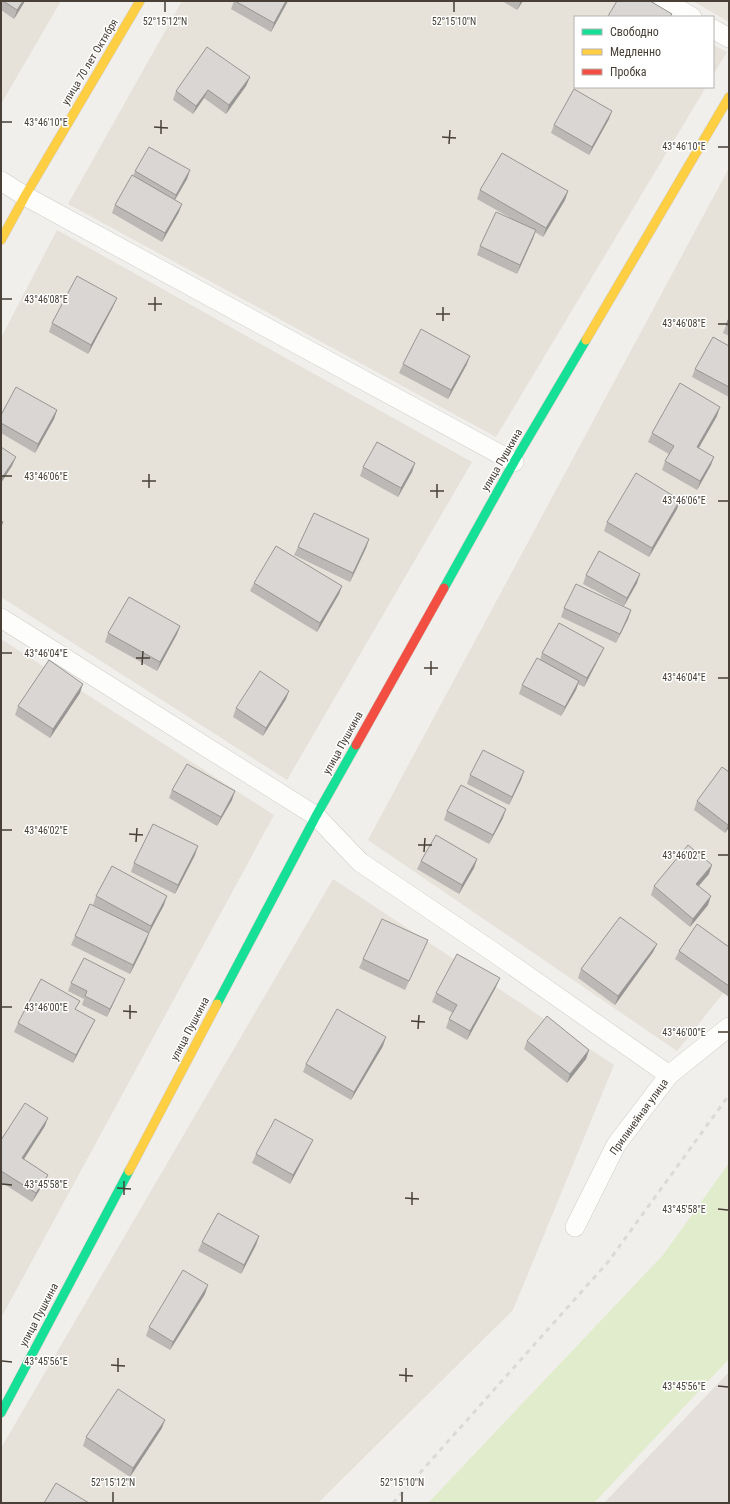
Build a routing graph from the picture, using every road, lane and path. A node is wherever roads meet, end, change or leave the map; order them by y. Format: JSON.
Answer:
{"nodes":[{"id":1,"x":140,"y":1,"type":"edge"},
{"id":2,"x":664,"y":1,"type":"edge"},
{"id":3,"x":690,"y":16,"type":"edge"},
{"id":4,"x":714,"y":30,"type":"edge"},
{"id":5,"x":729,"y":38,"type":"edge"},
{"id":6,"x":729,"y":97,"type":"edge"},
{"id":7,"x":1,"y":181,"type":"edge"},
{"id":8,"x":25,"y":196,"type":"junction"},
{"id":9,"x":1,"y":240,"type":"edge"},
{"id":10,"x":514,"y":462,"type":"junction"},
{"id":11,"x":1,"y":618,"type":"edge"},
{"id":12,"x":316,"y":816,"type":"junction"},
{"id":13,"x":729,"y":1027,"type":"edge"},
{"id":14,"x":669,"y":1075,"type":"junction"},
{"id":15,"x":575,"y":1227,"type":"dead end"},
{"id":16,"x":1,"y":1413,"type":"edge"}],
"edges":[{"from":1,"to":8,"type":"street","name":"улица 70 лет Октября"},
{"from":2,"to":3,"type":"lane"},
{"from":4,"to":5,"type":"lane"},
{"from":6,"to":10,"type":"street","name":"улица Пушкина"},
{"from":7,"to":8,"type":"lane"},
{"from":8,"to":9,"type":"street","name":"улица 70 лет Октября"},
{"from":8,"to":10,"type":"lane"},
{"from":10,"to":12,"type":"street","name":"улица Пушкина"},
{"from":11,"to":12,"type":"lane"},
{"from":12,"to":14,"type":"lane"},
{"from":12,"to":16,"type":"street","name":"улица Пушкина"},
{"from":13,"to":14,"type":"lane","name":"Прилинейная улица"},
{"from":14,"to":15,"type":"lane","name":"Прилинейная улица"}]}
